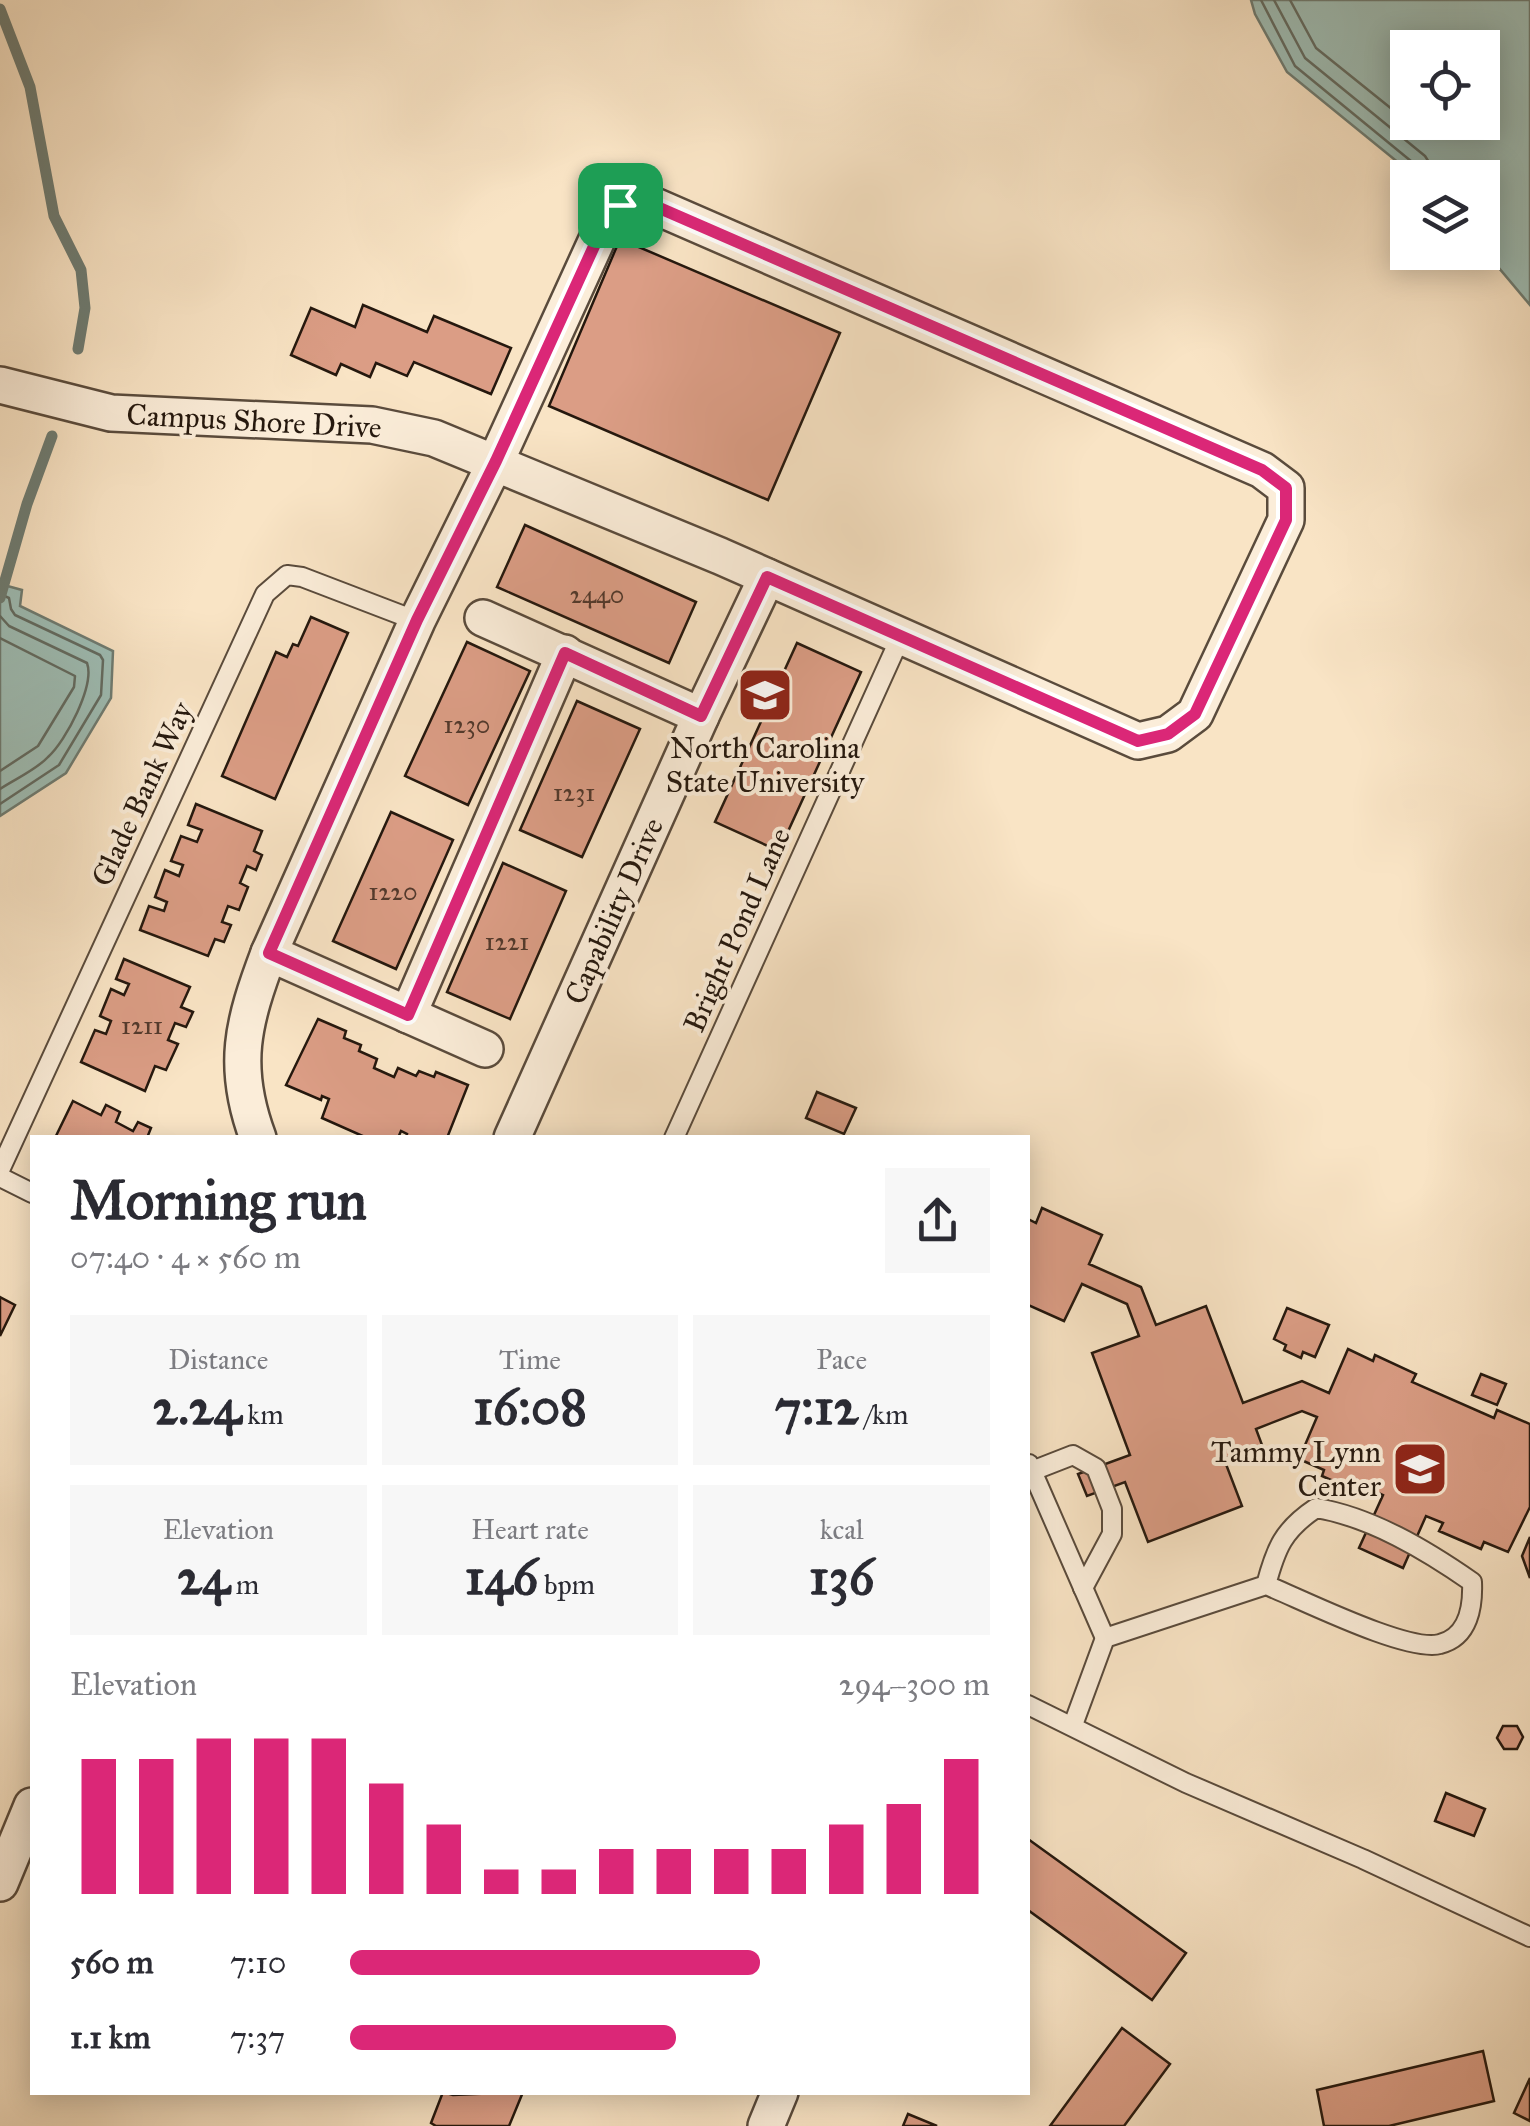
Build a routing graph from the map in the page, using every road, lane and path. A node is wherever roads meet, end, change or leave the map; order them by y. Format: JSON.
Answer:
{"nodes":[{"id":1,"x":0,"y":384,"type":"edge"},
{"id":2,"x":496,"y":461,"type":"junction"},
{"id":3,"x":767,"y":577,"type":"junction"},
{"id":4,"x":484,"y":618,"type":"dead end"},
{"id":5,"x":417,"y":620,"type":"junction"},
{"id":6,"x":901,"y":636,"type":"junction"},
{"id":7,"x":565,"y":653,"type":"junction"},
{"id":8,"x":701,"y":716,"type":"junction"},
{"id":9,"x":269,"y":953,"type":"junction"},
{"id":10,"x":408,"y":1015,"type":"junction"},
{"id":11,"x":485,"y":1049,"type":"dead end"},
{"id":12,"x":257,"y":1135,"type":"edge"},
{"id":13,"x":513,"y":1135,"type":"edge"},
{"id":14,"x":675,"y":1135,"type":"edge"},
{"id":15,"x":0,"y":1173,"type":"edge"},
{"id":16,"x":30,"y":1192,"type":"edge"},
{"id":17,"x":1030,"y":1466,"type":"edge"},
{"id":18,"x":1266,"y":1585,"type":"junction"},
{"id":19,"x":1083,"y":1588,"type":"junction"},
{"id":20,"x":1105,"y":1638,"type":"junction"},
{"id":21,"x":1030,"y":1706,"type":"edge"},
{"id":22,"x":1073,"y":1725,"type":"junction"},
{"id":23,"x":30,"y":1811,"type":"edge"},
{"id":24,"x":0,"y":1883,"type":"edge"},
{"id":25,"x":1530,"y":1938,"type":"edge"},
{"id":26,"x":779,"y":2095,"type":"edge"},
{"id":27,"x":766,"y":2126,"type":"edge"}],
"edges":[{"from":1,"to":2,"type":"street","name":"Campus Shore Drive"},
{"from":2,"to":3,"type":"street","name":"Campus Shore Drive"},
{"from":2,"to":5,"type":"street"},
{"from":2,"to":6,"type":"street","name":"Campus Shore Drive"},
{"from":3,"to":6,"type":"street","name":"Campus Shore Drive"},
{"from":3,"to":8,"type":"street","name":"Capability Drive"},
{"from":4,"to":7,"type":"street"},
{"from":5,"to":9,"type":"street"},
{"from":5,"to":15,"type":"lane","name":"Glade Bank Way"},
{"from":6,"to":14,"type":"lane","name":"Bright Pond Lane"},
{"from":7,"to":8,"type":"street"},
{"from":7,"to":10,"type":"street"},
{"from":8,"to":13,"type":"street","name":"Capability Drive"},
{"from":9,"to":10,"type":"street"},
{"from":9,"to":12,"type":"street"},
{"from":10,"to":11,"type":"street"},
{"from":15,"to":16,"type":"lane"},
{"from":17,"to":19,"type":"lane"},
{"from":17,"to":19,"type":"lane"},
{"from":18,"to":18,"type":"lane"},
{"from":18,"to":20,"type":"lane"},
{"from":19,"to":20,"type":"lane"},
{"from":20,"to":22,"type":"lane"},
{"from":21,"to":22,"type":"lane"},
{"from":22,"to":25,"type":"lane"},
{"from":23,"to":24,"type":"street"},
{"from":26,"to":27,"type":"street"}]}
